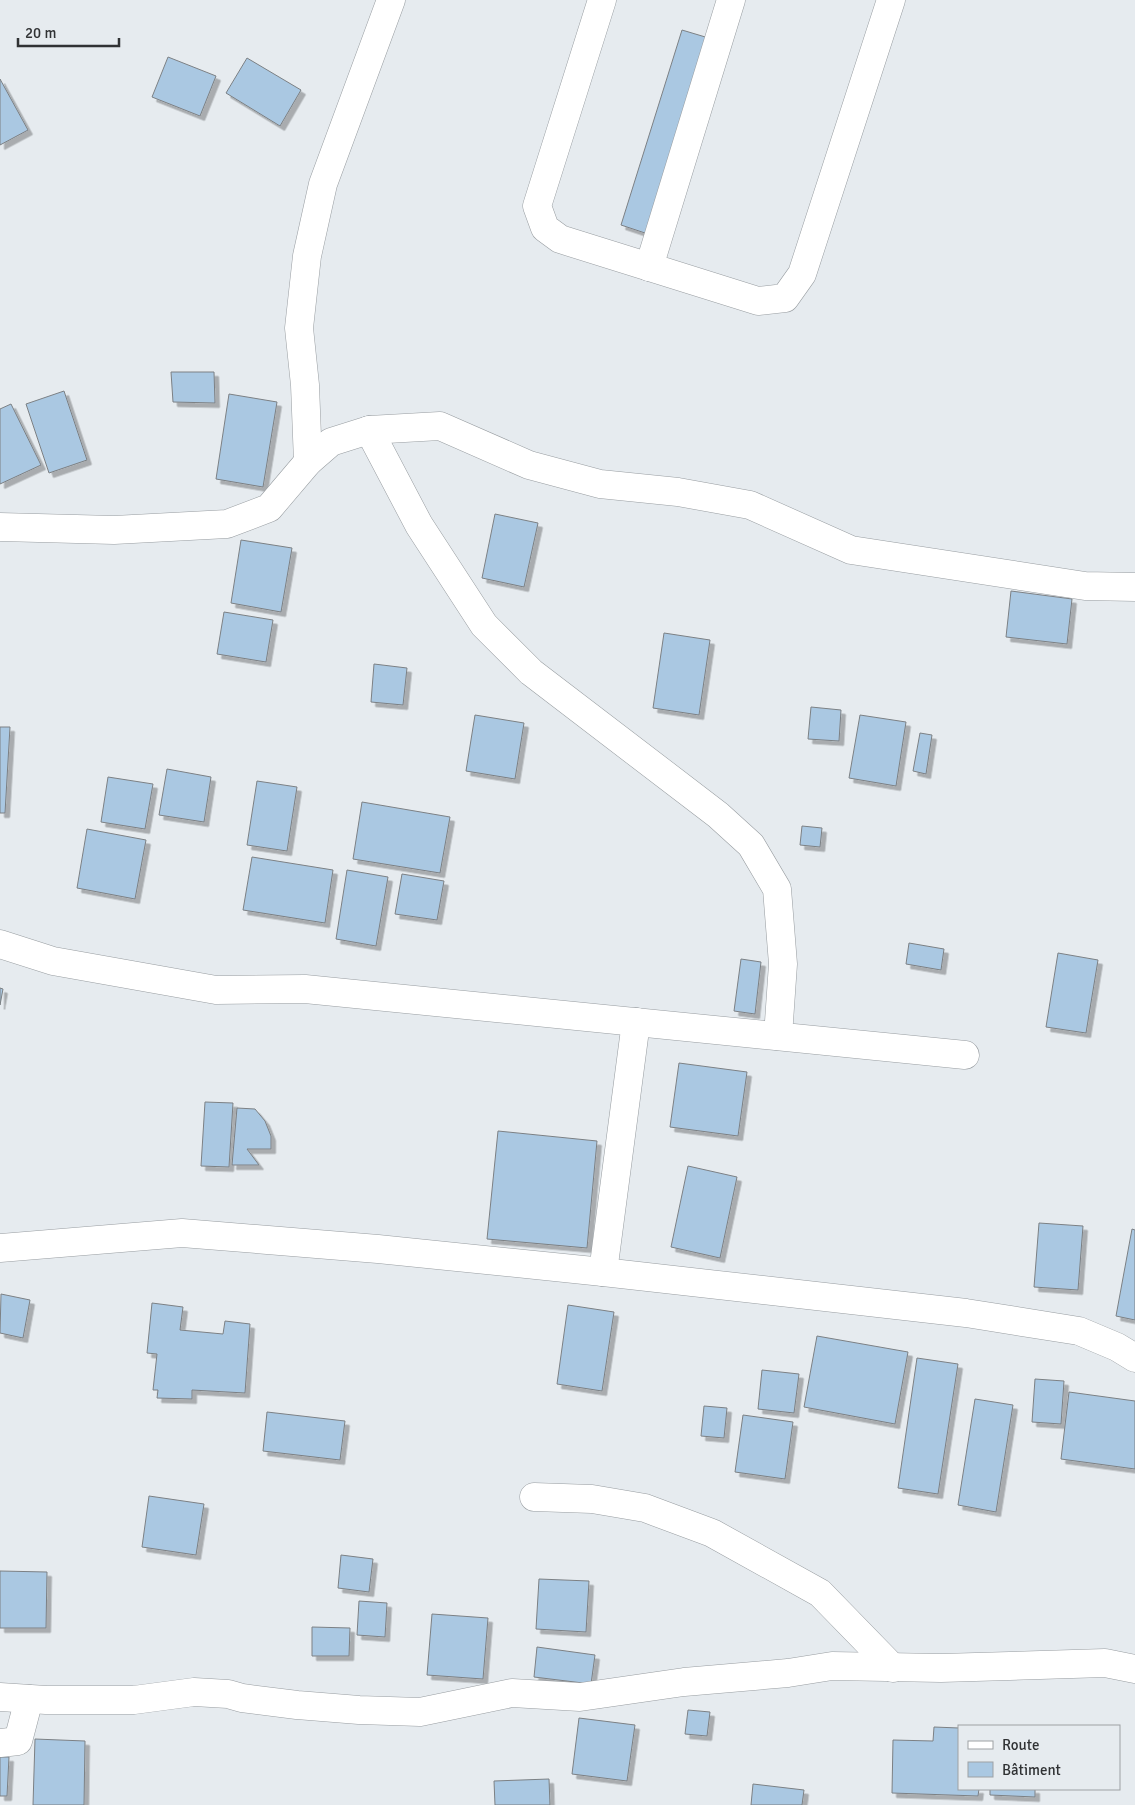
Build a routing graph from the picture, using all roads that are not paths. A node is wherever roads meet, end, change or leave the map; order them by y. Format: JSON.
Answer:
{"nodes":[{"id":1,"x":391,"y":0,"type":"edge"},
{"id":2,"x":602,"y":0,"type":"edge"},
{"id":3,"x":731,"y":0,"type":"edge"},
{"id":4,"x":891,"y":0,"type":"edge"},
{"id":5,"x":648,"y":267,"type":"junction"},
{"id":6,"x":369,"y":430,"type":"junction"},
{"id":7,"x":308,"y":462,"type":"junction"},
{"id":8,"x":0,"y":527,"type":"edge"},
{"id":9,"x":1135,"y":587,"type":"edge"},
{"id":10,"x":0,"y":944,"type":"edge"},
{"id":11,"x":636,"y":1022,"type":"junction"},
{"id":12,"x":778,"y":1036,"type":"junction"},
{"id":13,"x":964,"y":1055,"type":"dead end"},
{"id":14,"x":0,"y":1248,"type":"edge"},
{"id":15,"x":603,"y":1272,"type":"junction"},
{"id":16,"x":1135,"y":1358,"type":"edge"},
{"id":17,"x":534,"y":1497,"type":"dead end"},
{"id":18,"x":894,"y":1668,"type":"junction"},
{"id":19,"x":1135,"y":1669,"type":"edge"},
{"id":20,"x":0,"y":1697,"type":"edge"},
{"id":21,"x":29,"y":1699,"type":"junction"},
{"id":22,"x":0,"y":1744,"type":"edge"}],
"edges":[{"from":1,"to":7,"type":"street"},
{"from":2,"to":5,"type":"street"},
{"from":3,"to":5,"type":"street"},
{"from":4,"to":5,"type":"street"},
{"from":6,"to":7,"type":"street"},
{"from":6,"to":9,"type":"street"},
{"from":6,"to":12,"type":"street"},
{"from":7,"to":8,"type":"street"},
{"from":10,"to":11,"type":"street"},
{"from":11,"to":12,"type":"street"},
{"from":11,"to":15,"type":"street"},
{"from":12,"to":13,"type":"street"},
{"from":14,"to":15,"type":"street"},
{"from":15,"to":16,"type":"street"},
{"from":17,"to":18,"type":"street"},
{"from":18,"to":19,"type":"street"},
{"from":18,"to":21,"type":"street"},
{"from":20,"to":21,"type":"street"},
{"from":21,"to":22,"type":"street"}]}
